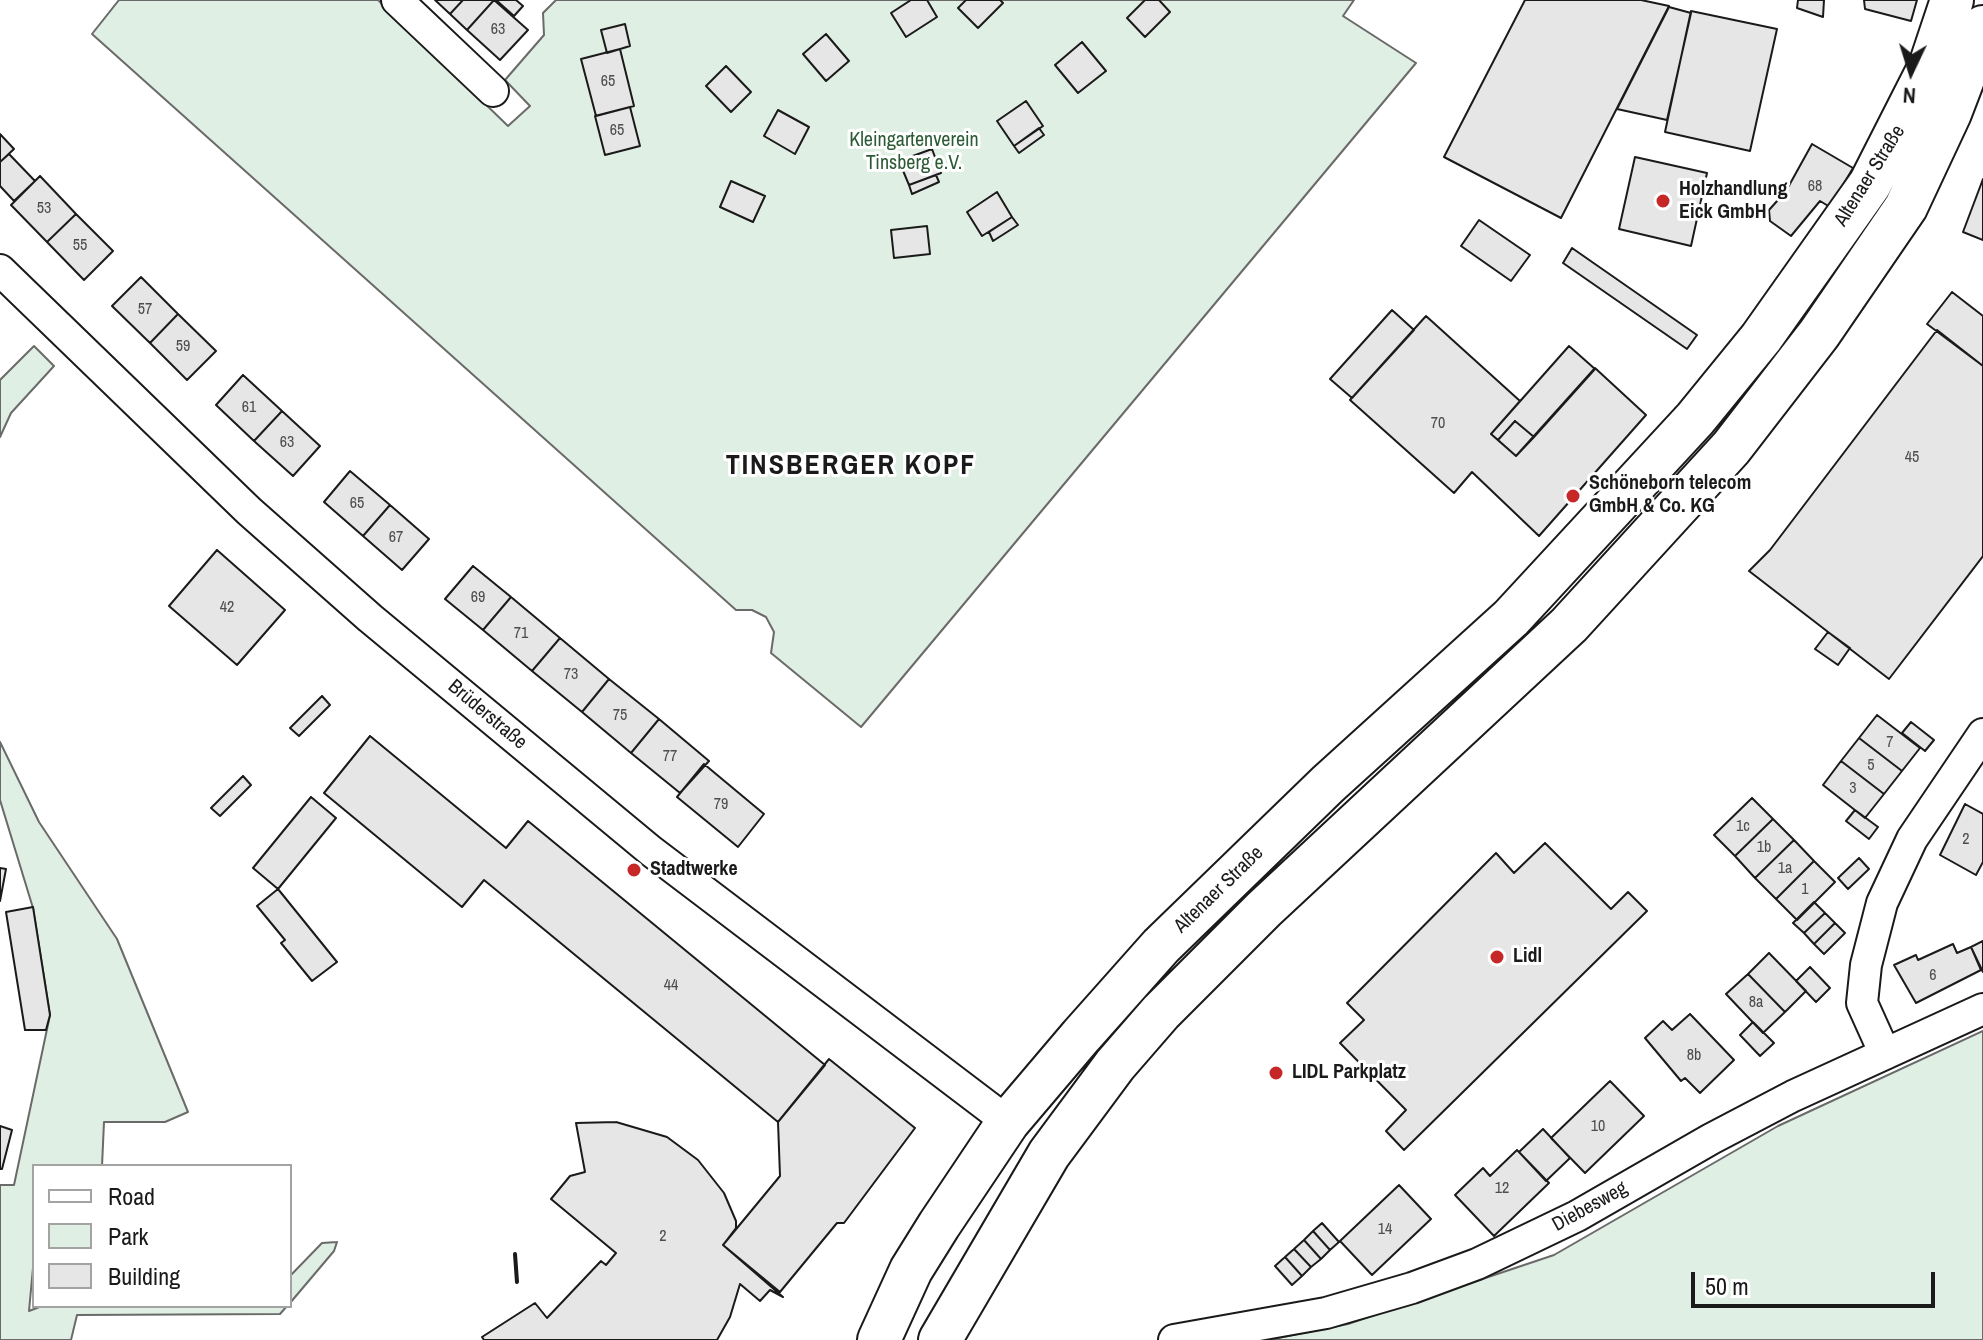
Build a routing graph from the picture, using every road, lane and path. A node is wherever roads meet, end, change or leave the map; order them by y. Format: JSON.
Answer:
{"nodes":[{"id":1,"x":397,"y":0,"type":"edge"},
{"id":2,"x":1952,"y":0,"type":"edge"},
{"id":3,"x":1983,"y":27,"type":"edge"},
{"id":4,"x":493,"y":91,"type":"dead end"},
{"id":5,"x":0,"y":270,"type":"edge"},
{"id":6,"x":1761,"y":338,"type":"junction"},
{"id":7,"x":1797,"y":363,"type":"junction"},
{"id":8,"x":1695,"y":419,"type":"junction"},
{"id":9,"x":1731,"y":448,"type":"junction"},
{"id":10,"x":1511,"y":618,"type":"junction"},
{"id":11,"x":1544,"y":648,"type":"junction"},
{"id":12,"x":1448,"y":675,"type":"junction"},
{"id":13,"x":1482,"y":707,"type":"junction"},
{"id":14,"x":1983,"y":734,"type":"edge"},
{"id":15,"x":1983,"y":1009,"type":"edge"},
{"id":16,"x":1885,"y":1054,"type":"junction"},
{"id":17,"x":1008,"y":1122,"type":"junction"},
{"id":18,"x":1049,"y":1154,"type":"junction"},
{"id":19,"x":879,"y":1340,"type":"edge"},
{"id":20,"x":940,"y":1340,"type":"edge"},
{"id":21,"x":1174,"y":1340,"type":"edge"}],
"edges":[{"from":1,"to":4,"type":"street"},
{"from":2,"to":6,"type":"main road","name":"Altenaer Straße"},
{"from":3,"to":7,"type":"main road","name":"Altenaer Straße"},
{"from":5,"to":17,"type":"street","name":"Brüderstraße"},
{"from":6,"to":7,"type":"main road"},
{"from":6,"to":8,"type":"main road","name":"Altenaer Straße"},
{"from":7,"to":9,"type":"main road","name":"Altenaer Straße"},
{"from":8,"to":9,"type":"main road"},
{"from":8,"to":10,"type":"main road","name":"Altenaer Straße"},
{"from":9,"to":11,"type":"main road","name":"Altenaer Straße"},
{"from":10,"to":11,"type":"main road"},
{"from":10,"to":12,"type":"main road","name":"Altenaer Straße"},
{"from":11,"to":13,"type":"main road","name":"Altenaer Straße"},
{"from":12,"to":13,"type":"main road"},
{"from":12,"to":17,"type":"main road","name":"Altenaer Straße"},
{"from":13,"to":18,"type":"main road","name":"Altenaer Straße"},
{"from":14,"to":16,"type":"street"},
{"from":15,"to":16,"type":"street","name":"Diebesweg"},
{"from":16,"to":21,"type":"street","name":"Diebesweg"},
{"from":17,"to":18,"type":"main road"},
{"from":17,"to":19,"type":"main road","name":"Altenaer Straße"},
{"from":18,"to":20,"type":"main road","name":"Altenaer Straße"}]}
